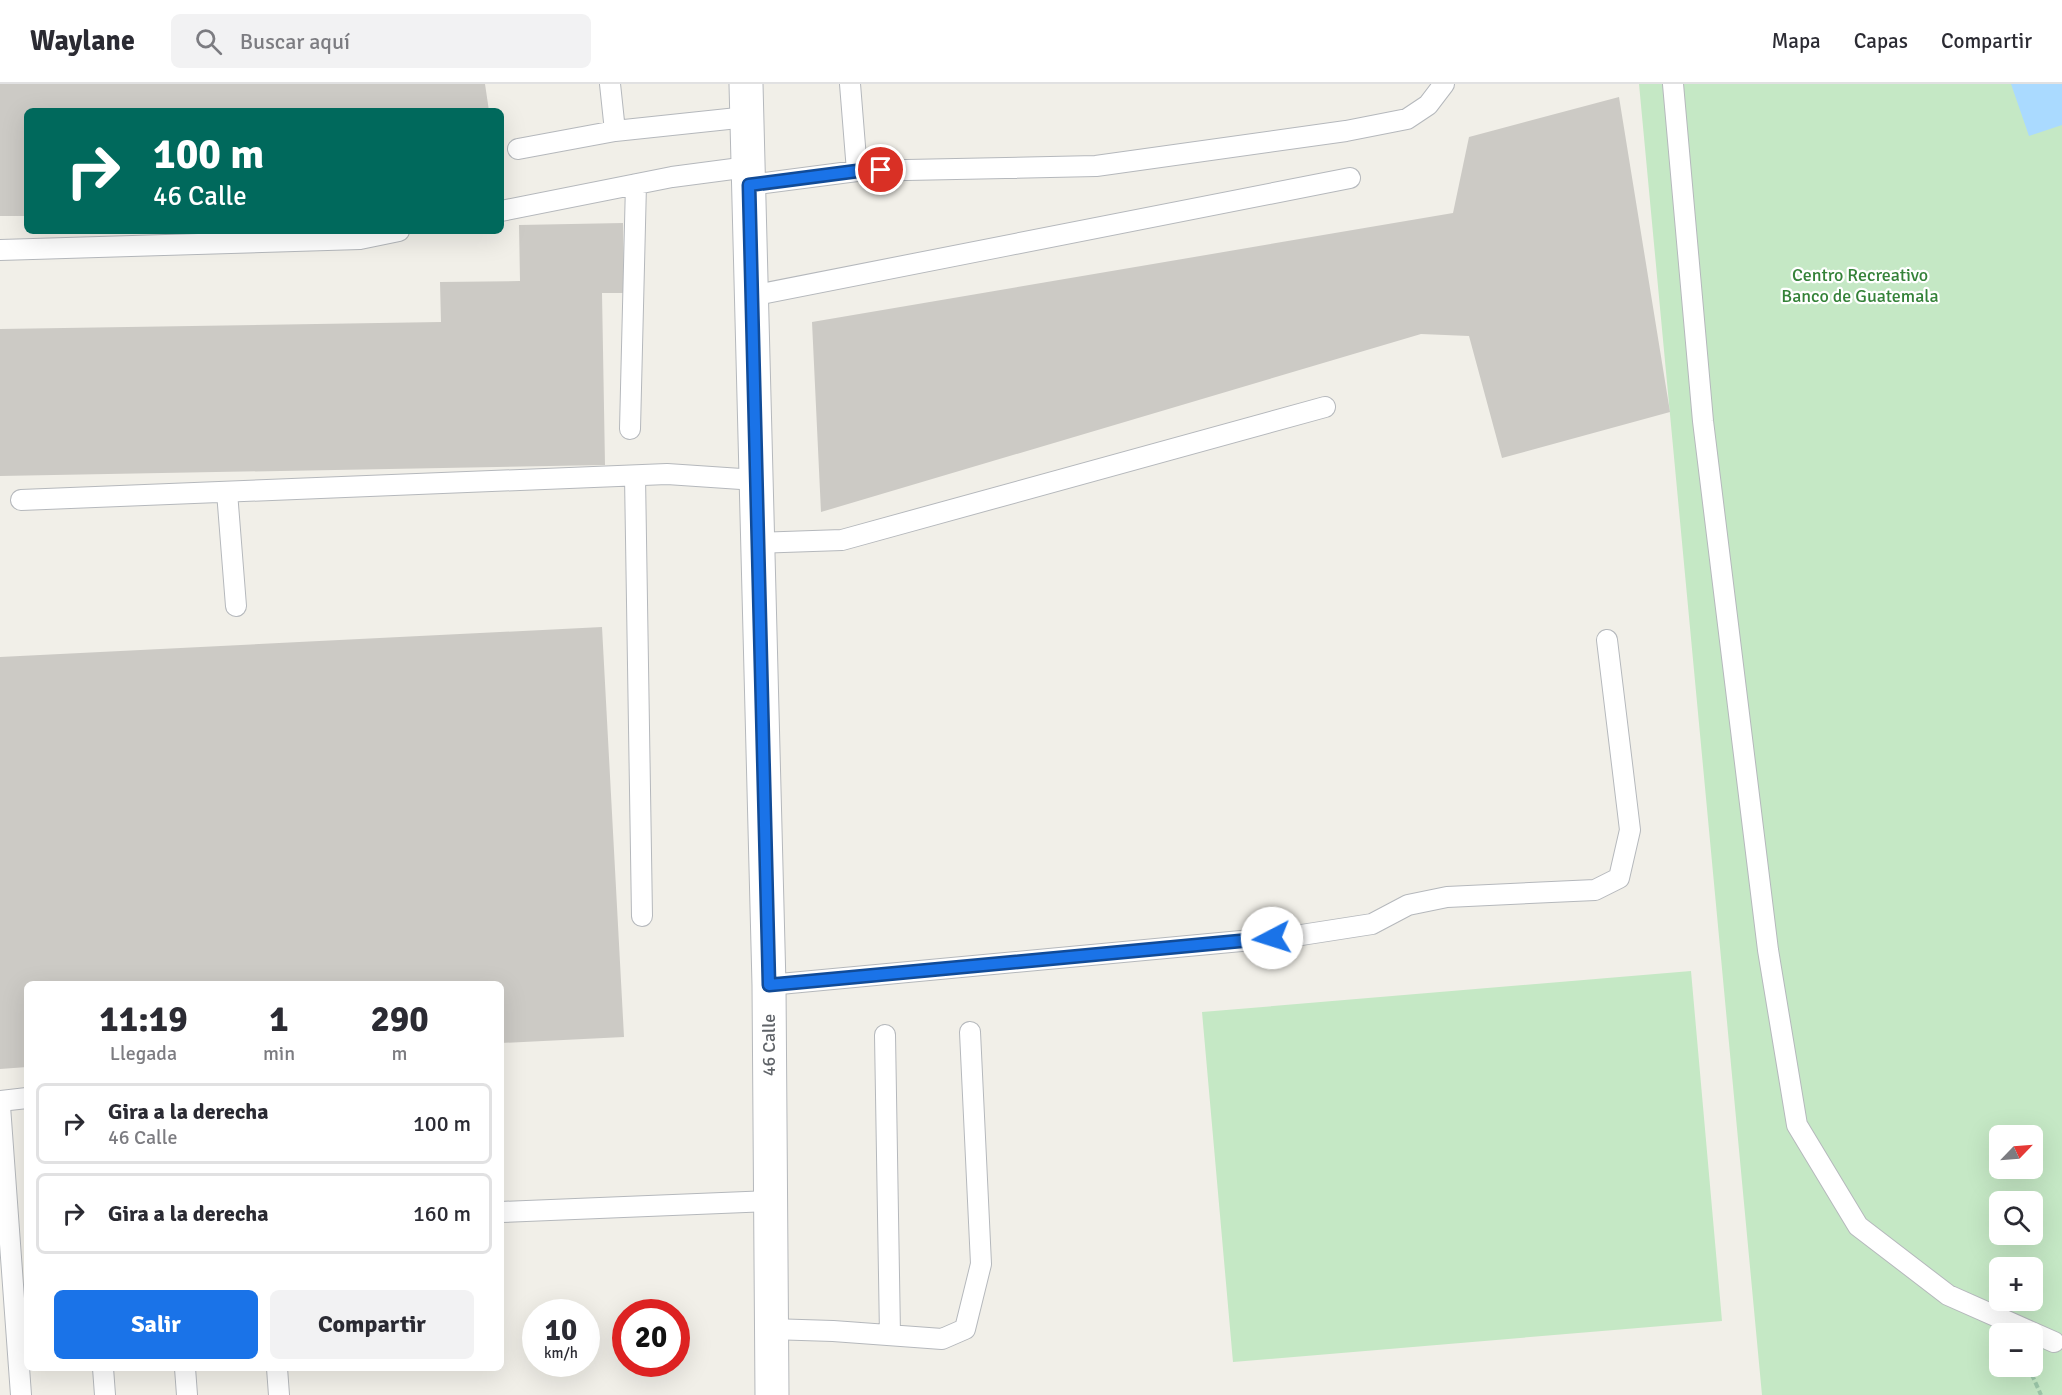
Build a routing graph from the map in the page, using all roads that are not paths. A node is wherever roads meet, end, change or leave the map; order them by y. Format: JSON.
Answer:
{"nodes":[{"id":1,"x":610,"y":84,"type":"edge"},
{"id":2,"x":746,"y":84,"type":"edge"},
{"id":3,"x":850,"y":84,"type":"edge"},
{"id":4,"x":1444,"y":84,"type":"edge"},
{"id":5,"x":1673,"y":84,"type":"edge"},
{"id":6,"x":747,"y":117,"type":"junction"},
{"id":7,"x":615,"y":131,"type":"junction"},
{"id":8,"x":518,"y":149,"type":"dead end"},
{"id":9,"x":857,"y":171,"type":"junction"},
{"id":10,"x":749,"y":176,"type":"junction"},
{"id":11,"x":1350,"y":178,"type":"dead end"},
{"id":12,"x":636,"y":184,"type":"junction"},
{"id":13,"x":504,"y":210,"type":"edge"},
{"id":14,"x":384,"y":234,"type":"edge"},
{"id":15,"x":0,"y":250,"type":"edge"},
{"id":16,"x":752,"y":296,"type":"junction"},
{"id":17,"x":1325,"y":407,"type":"dead end"},
{"id":18,"x":630,"y":429,"type":"dead end"},
{"id":19,"x":635,"y":476,"type":"junction"},
{"id":20,"x":756,"y":480,"type":"junction"},
{"id":21,"x":227,"y":492,"type":"junction"},
{"id":22,"x":21,"y":500,"type":"dead end"},
{"id":23,"x":756,"y":543,"type":"junction"},
{"id":24,"x":236,"y":606,"type":"dead end"},
{"id":25,"x":1607,"y":640,"type":"dead end"},
{"id":26,"x":642,"y":916,"type":"dead end"},
{"id":27,"x":769,"y":985,"type":"junction"},
{"id":28,"x":970,"y":1032,"type":"dead end"},
{"id":29,"x":885,"y":1035,"type":"dead end"},
{"id":30,"x":24,"y":1098,"type":"edge"},
{"id":31,"x":0,"y":1101,"type":"edge"},
{"id":32,"x":0,"y":1106,"type":"edge"},
{"id":33,"x":769,"y":1201,"type":"junction"},
{"id":34,"x":504,"y":1212,"type":"edge"},
{"id":35,"x":770,"y":1329,"type":"junction"},
{"id":36,"x":890,"y":1335,"type":"junction"},
{"id":37,"x":2054,"y":1342,"type":"dead end"},
{"id":38,"x":103,"y":1371,"type":"edge"},
{"id":39,"x":185,"y":1371,"type":"edge"},
{"id":40,"x":277,"y":1371,"type":"edge"},
{"id":41,"x":21,"y":1395,"type":"edge"},
{"id":42,"x":105,"y":1395,"type":"edge"},
{"id":43,"x":187,"y":1395,"type":"edge"},
{"id":44,"x":279,"y":1395,"type":"edge"},
{"id":45,"x":772,"y":1395,"type":"edge"}],
"edges":[{"from":1,"to":7,"type":"lane"},
{"from":2,"to":6,"type":"street","name":"46 Calle"},
{"from":3,"to":9,"type":"lane"},
{"from":4,"to":9,"type":"lane"},
{"from":5,"to":37,"type":"lane"},
{"from":6,"to":7,"type":"lane"},
{"from":6,"to":10,"type":"street","name":"46 Calle"},
{"from":7,"to":8,"type":"lane"},
{"from":9,"to":10,"type":"lane"},
{"from":10,"to":12,"type":"lane"},
{"from":10,"to":16,"type":"street","name":"46 Calle"},
{"from":11,"to":16,"type":"lane"},
{"from":12,"to":13,"type":"lane"},
{"from":12,"to":18,"type":"lane"},
{"from":14,"to":15,"type":"lane"},
{"from":16,"to":20,"type":"street","name":"46 Calle"},
{"from":17,"to":23,"type":"lane"},
{"from":19,"to":20,"type":"lane"},
{"from":19,"to":21,"type":"lane"},
{"from":19,"to":26,"type":"lane"},
{"from":20,"to":23,"type":"street","name":"46 Calle"},
{"from":21,"to":22,"type":"lane"},
{"from":21,"to":24,"type":"lane"},
{"from":23,"to":27,"type":"street","name":"46 Calle"},
{"from":25,"to":27,"type":"lane"},
{"from":27,"to":33,"type":"street","name":"46 Calle"},
{"from":28,"to":36,"type":"lane"},
{"from":29,"to":36,"type":"lane"},
{"from":30,"to":31,"type":"lane"},
{"from":32,"to":41,"type":"lane"},
{"from":33,"to":34,"type":"lane"},
{"from":33,"to":35,"type":"street","name":"46 Calle"},
{"from":35,"to":36,"type":"lane"},
{"from":35,"to":45,"type":"street","name":"46 Calle"},
{"from":38,"to":42,"type":"lane"},
{"from":39,"to":43,"type":"lane"},
{"from":40,"to":44,"type":"lane"}]}
